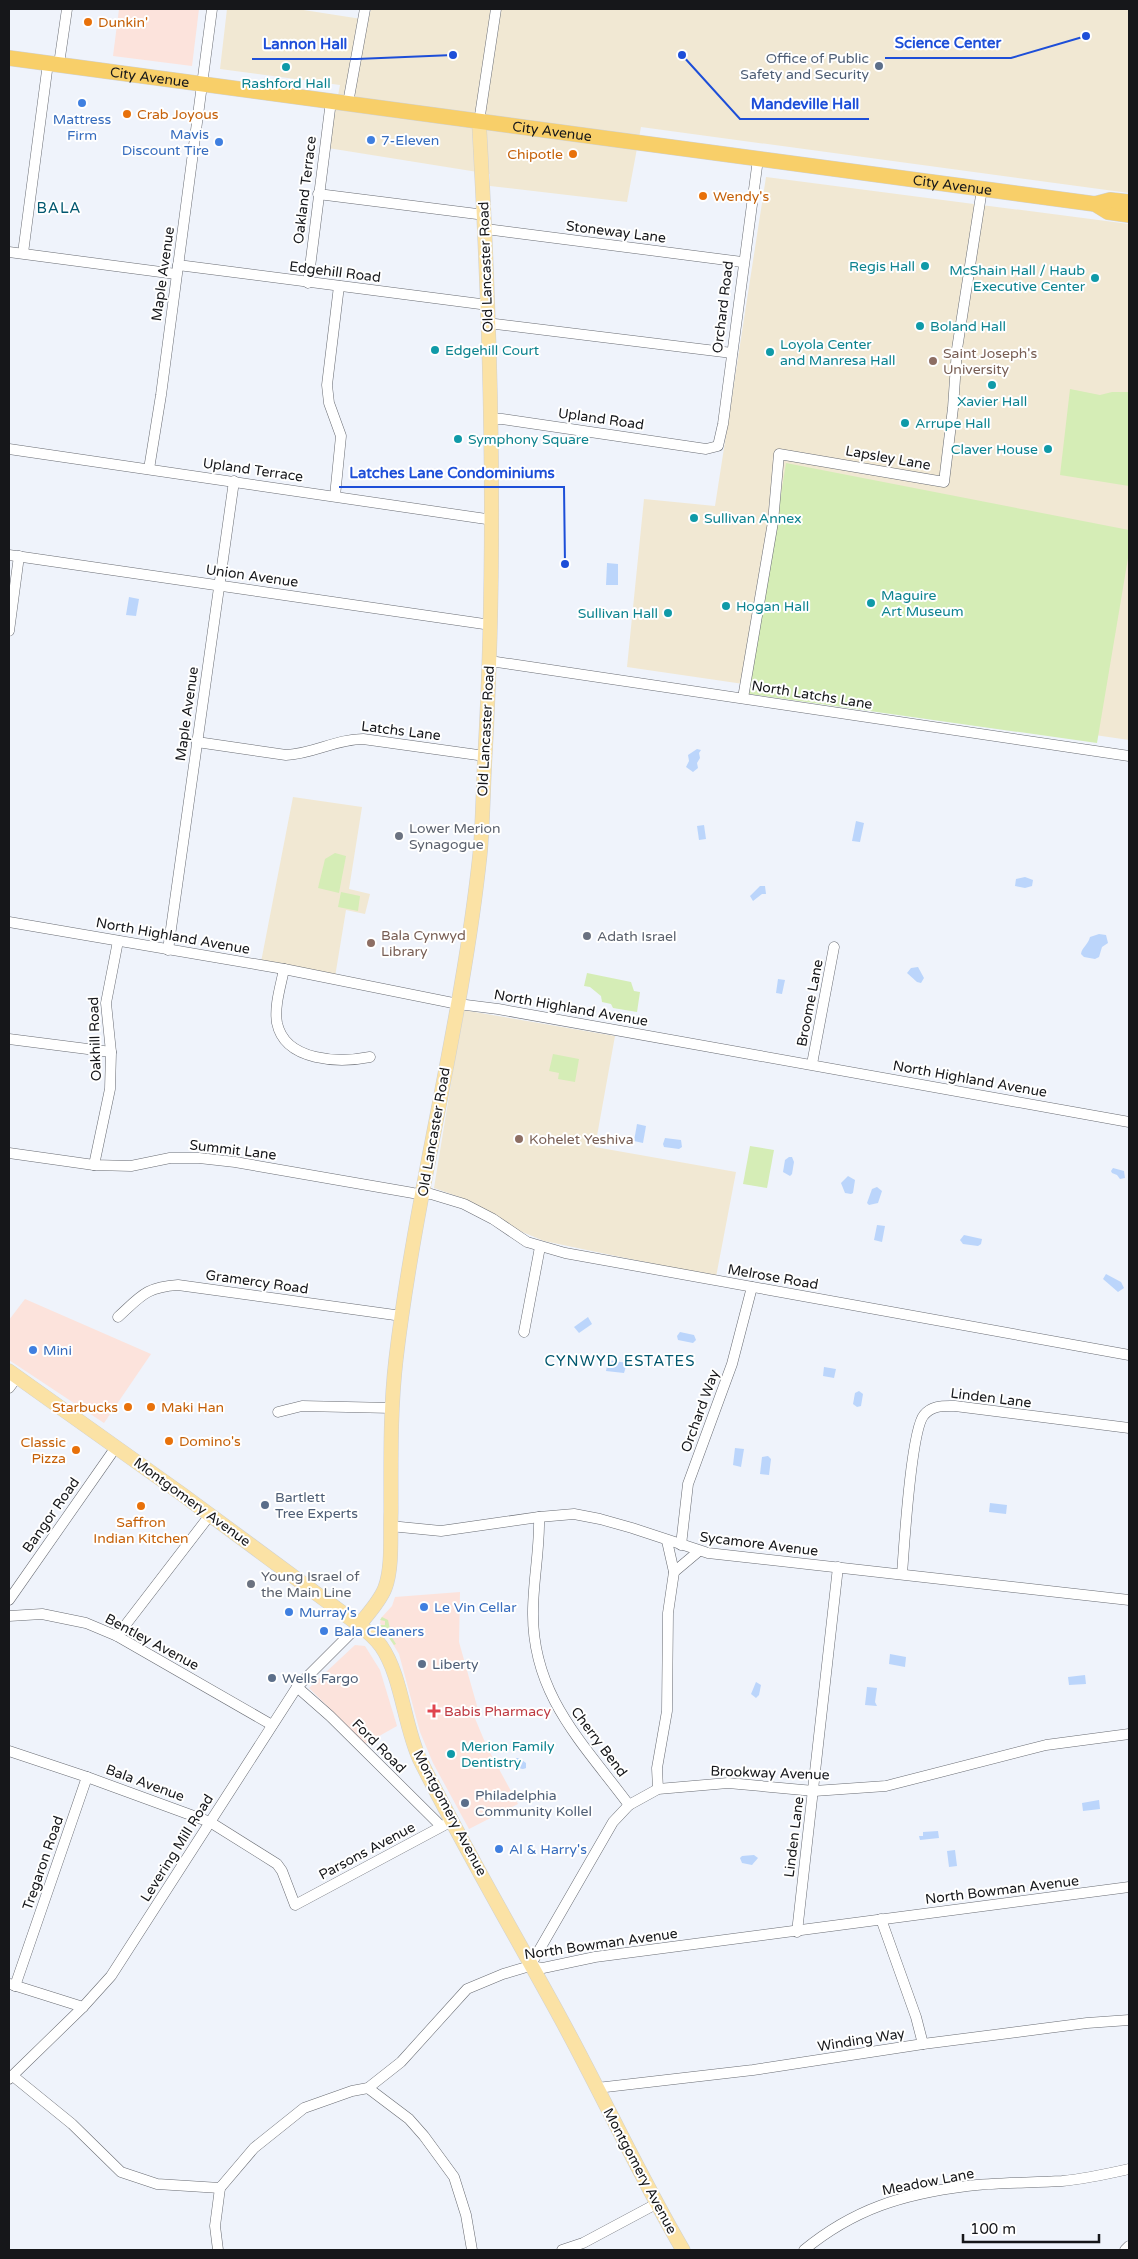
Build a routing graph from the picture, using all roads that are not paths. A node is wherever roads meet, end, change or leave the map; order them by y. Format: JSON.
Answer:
{"nodes":[{"id":1,"x":67,"y":9,"type":"edge"},
{"id":2,"x":212,"y":9,"type":"edge"},
{"id":3,"x":365,"y":9,"type":"edge"},
{"id":4,"x":496,"y":9,"type":"edge"},
{"id":5,"x":9,"y":58,"type":"edge"},
{"id":6,"x":54,"y":64,"type":"junction"},
{"id":7,"x":203,"y":84,"type":"junction"},
{"id":8,"x":331,"y":101,"type":"junction"},
{"id":9,"x":348,"y":103,"type":"junction"},
{"id":10,"x":479,"y":122,"type":"junction"},
{"id":11,"x":758,"y":159,"type":"junction"},
{"id":12,"x":982,"y":189,"type":"junction"},
{"id":13,"x":318,"y":194,"type":"junction"},
{"id":14,"x":1129,"y":202,"type":"edge"},
{"id":15,"x":1095,"y":204,"type":"junction"},
{"id":16,"x":1129,"y":215,"type":"edge"},
{"id":17,"x":485,"y":222,"type":"junction"},
{"id":18,"x":9,"y":252,"type":"edge"},
{"id":19,"x":22,"y":253,"type":"junction"},
{"id":20,"x":742,"y":262,"type":"junction"},
{"id":21,"x":177,"y":269,"type":"junction"},
{"id":22,"x":308,"y":283,"type":"junction"},
{"id":23,"x":339,"y":286,"type":"junction"},
{"id":24,"x":488,"y":306,"type":"junction"},
{"id":25,"x":487,"y":323,"type":"junction"},
{"id":26,"x":732,"y":353,"type":"junction"},
{"id":27,"x":491,"y":419,"type":"junction"},
{"id":28,"x":706,"y":449,"type":"joint"},
{"id":29,"x":9,"y":450,"type":"edge"},
{"id":30,"x":149,"y":469,"type":"junction"},
{"id":31,"x":234,"y":481,"type":"junction"},
{"id":32,"x":335,"y":496,"type":"junction"},
{"id":33,"x":493,"y":520,"type":"junction"},
{"id":34,"x":14,"y":556,"type":"edge"},
{"id":35,"x":218,"y":585,"type":"junction"},
{"id":36,"x":491,"y":625,"type":"junction"},
{"id":37,"x":9,"y":630,"type":"edge"},
{"id":38,"x":490,"y":661,"type":"junction"},
{"id":39,"x":743,"y":698,"type":"junction"},
{"id":40,"x":197,"y":742,"type":"junction"},
{"id":41,"x":485,"y":756,"type":"junction"},
{"id":42,"x":1129,"y":756,"type":"edge"},
{"id":43,"x":9,"y":922,"type":"edge"},
{"id":44,"x":118,"y":941,"type":"junction"},
{"id":45,"x":834,"y":947,"type":"dead end"},
{"id":46,"x":168,"y":950,"type":"junction"},
{"id":47,"x":284,"y":969,"type":"junction"},
{"id":48,"x":458,"y":1004,"type":"junction"},
{"id":49,"x":9,"y":1039,"type":"edge"},
{"id":50,"x":111,"y":1052,"type":"junction"},
{"id":51,"x":370,"y":1057,"type":"dead end"},
{"id":52,"x":812,"y":1064,"type":"junction"},
{"id":53,"x":1129,"y":1122,"type":"edge"},
{"id":54,"x":9,"y":1153,"type":"edge"},
{"id":55,"x":94,"y":1164,"type":"junction"},
{"id":56,"x":423,"y":1194,"type":"junction"},
{"id":57,"x":540,"y":1247,"type":"junction"},
{"id":58,"x":752,"y":1287,"type":"junction"},
{"id":59,"x":402,"y":1316,"type":"junction"},
{"id":60,"x":118,"y":1317,"type":"dead end"},
{"id":61,"x":524,"y":1332,"type":"dead end"},
{"id":62,"x":1129,"y":1355,"type":"edge"},
{"id":63,"x":13,"y":1374,"type":"edge"},
{"id":64,"x":9,"y":1388,"type":"edge"},
{"id":65,"x":392,"y":1408,"type":"junction"},
{"id":66,"x":278,"y":1412,"type":"dead end"},
{"id":67,"x":1129,"y":1428,"type":"edge"},
{"id":68,"x":116,"y":1447,"type":"junction"},
{"id":69,"x":210,"y":1515,"type":"junction"},
{"id":70,"x":539,"y":1517,"type":"junction"},
{"id":71,"x":390,"y":1526,"type":"junction"},
{"id":72,"x":667,"y":1540,"type":"junction"},
{"id":73,"x":681,"y":1546,"type":"junction"},
{"id":74,"x":699,"y":1551,"type":"junction"},
{"id":75,"x":838,"y":1567,"type":"junction"},
{"id":76,"x":674,"y":1572,"type":"junction"},
{"id":77,"x":902,"y":1574,"type":"junction"},
{"id":78,"x":9,"y":1600,"type":"edge"},
{"id":79,"x":1129,"y":1600,"type":"edge"},
{"id":80,"x":9,"y":1616,"type":"edge"},
{"id":81,"x":359,"y":1625,"type":"junction"},
{"id":82,"x":118,"y":1636,"type":"junction"},
{"id":83,"x":297,"y":1687,"type":"junction"},
{"id":84,"x":272,"y":1725,"type":"junction"},
{"id":85,"x":1129,"y":1734,"type":"edge"},
{"id":86,"x":9,"y":1751,"type":"edge"},
{"id":87,"x":87,"y":1777,"type":"junction"},
{"id":88,"x":658,"y":1789,"type":"junction"},
{"id":89,"x":813,"y":1791,"type":"junction"},
{"id":90,"x":629,"y":1805,"type":"junction"},
{"id":91,"x":210,"y":1822,"type":"junction"},
{"id":92,"x":446,"y":1823,"type":"junction"},
{"id":93,"x":1129,"y":1887,"type":"edge"},
{"id":94,"x":295,"y":1905,"type":"joint"},
{"id":95,"x":880,"y":1919,"type":"junction"},
{"id":96,"x":797,"y":1932,"type":"junction"},
{"id":97,"x":530,"y":1966,"type":"junction"},
{"id":98,"x":12,"y":1985,"type":"edge"},
{"id":99,"x":83,"y":2007,"type":"junction"},
{"id":100,"x":1129,"y":2020,"type":"edge"},
{"id":101,"x":923,"y":2044,"type":"junction"},
{"id":102,"x":11,"y":2078,"type":"edge"},
{"id":103,"x":368,"y":2088,"type":"junction"},
{"id":104,"x":597,"y":2088,"type":"junction"},
{"id":105,"x":1129,"y":2168,"type":"edge"},
{"id":106,"x":220,"y":2188,"type":"junction"},
{"id":107,"x":656,"y":2204,"type":"junction"},
{"id":108,"x":1129,"y":2246,"type":"edge"},
{"id":109,"x":218,"y":2250,"type":"edge"},
{"id":110,"x":472,"y":2250,"type":"edge"},
{"id":111,"x":562,"y":2250,"type":"edge"},
{"id":112,"x":683,"y":2250,"type":"edge"},
{"id":113,"x":804,"y":2250,"type":"edge"},
{"id":114,"x":1125,"y":2250,"type":"edge"}],
"edges":[{"from":1,"to":6,"type":"street"},
{"from":2,"to":7,"type":"street","name":"Maple Avenue"},
{"from":3,"to":9,"type":"street"},
{"from":4,"to":10,"type":"street"},
{"from":5,"to":6,"type":"highway","name":"City Avenue"},
{"from":6,"to":7,"type":"highway","name":"City Avenue"},
{"from":6,"to":19,"type":"street"},
{"from":7,"to":8,"type":"highway","name":"City Avenue"},
{"from":7,"to":21,"type":"street","name":"Maple Avenue"},
{"from":8,"to":9,"type":"highway","name":"City Avenue"},
{"from":8,"to":13,"type":"street","name":"Oakland Terrace"},
{"from":9,"to":10,"type":"highway","name":"City Avenue"},
{"from":10,"to":11,"type":"highway","name":"City Avenue"},
{"from":10,"to":17,"type":"main road","name":"Old Lancaster Road"},
{"from":11,"to":12,"type":"highway","name":"City Avenue"},
{"from":11,"to":20,"type":"street","name":"Orchard Road"},
{"from":12,"to":15,"type":"highway","name":"City Avenue"},
{"from":12,"to":39,"type":"street","name":"Lapsley Lane"},
{"from":13,"to":17,"type":"street","name":"Stoneway Lane"},
{"from":13,"to":22,"type":"street","name":"Oakland Terrace"},
{"from":14,"to":15,"type":"highway","name":"City Avenue"},
{"from":15,"to":16,"type":"highway","name":"City Avenue"},
{"from":17,"to":20,"type":"street","name":"Stoneway Lane"},
{"from":17,"to":24,"type":"main road","name":"Old Lancaster Road"},
{"from":18,"to":19,"type":"street","name":"Edgehill Road"},
{"from":19,"to":21,"type":"street","name":"Edgehill Road"},
{"from":20,"to":26,"type":"street","name":"Orchard Road"},
{"from":21,"to":22,"type":"street","name":"Edgehill Road"},
{"from":21,"to":30,"type":"street","name":"Maple Avenue"},
{"from":22,"to":23,"type":"street","name":"Edgehill Road"},
{"from":23,"to":24,"type":"street","name":"Edgehill Road"},
{"from":23,"to":32,"type":"street"},
{"from":24,"to":25,"type":"main road","name":"Old Lancaster Road"},
{"from":25,"to":26,"type":"street"},
{"from":25,"to":27,"type":"main road","name":"Old Lancaster Road"},
{"from":26,"to":28,"type":"street","name":"Orchard Road"},
{"from":27,"to":28,"type":"street","name":"Upland Road"},
{"from":27,"to":33,"type":"main road","name":"Old Lancaster Road"},
{"from":29,"to":30,"type":"street","name":"Upland Terrace"},
{"from":30,"to":31,"type":"street","name":"Upland Terrace"},
{"from":31,"to":32,"type":"street","name":"Upland Terrace"},
{"from":31,"to":35,"type":"street","name":"Maple Avenue"},
{"from":32,"to":33,"type":"street","name":"Upland Terrace"},
{"from":33,"to":36,"type":"main road","name":"Old Lancaster Road"},
{"from":34,"to":35,"type":"street","name":"Union Avenue"},
{"from":34,"to":37,"type":"street"},
{"from":35,"to":36,"type":"street","name":"Union Avenue"},
{"from":35,"to":40,"type":"street","name":"Maple Avenue"},
{"from":36,"to":38,"type":"main road","name":"Old Lancaster Road"},
{"from":38,"to":39,"type":"street","name":"North Latchs Lane"},
{"from":38,"to":41,"type":"main road","name":"Old Lancaster Road"},
{"from":39,"to":42,"type":"street","name":"North Latchs Lane"},
{"from":40,"to":41,"type":"street","name":"Latchs Lane"},
{"from":40,"to":46,"type":"street","name":"Maple Avenue"},
{"from":41,"to":48,"type":"main road","name":"Old Lancaster Road"},
{"from":43,"to":44,"type":"street","name":"North Highland Avenue"},
{"from":44,"to":46,"type":"street","name":"North Highland Avenue"},
{"from":44,"to":50,"type":"street","name":"Oakhill Road"},
{"from":45,"to":52,"type":"street","name":"Broome Lane"},
{"from":46,"to":47,"type":"street","name":"North Highland Avenue"},
{"from":47,"to":48,"type":"street","name":"North Highland Avenue"},
{"from":47,"to":51,"type":"street"},
{"from":48,"to":52,"type":"street","name":"North Highland Avenue"},
{"from":48,"to":56,"type":"main road","name":"Old Lancaster Road"},
{"from":49,"to":50,"type":"street"},
{"from":50,"to":55,"type":"street","name":"Oakhill Road"},
{"from":52,"to":53,"type":"street","name":"North Highland Avenue"},
{"from":54,"to":55,"type":"street","name":"Summit Lane"},
{"from":55,"to":56,"type":"street","name":"Summit Lane"},
{"from":56,"to":57,"type":"street","name":"Melrose Road"},
{"from":56,"to":59,"type":"main road","name":"Old Lancaster Road"},
{"from":57,"to":58,"type":"street","name":"Melrose Road"},
{"from":57,"to":61,"type":"street"},
{"from":58,"to":62,"type":"street","name":"Melrose Road"},
{"from":58,"to":73,"type":"street","name":"Orchard Way"},
{"from":59,"to":60,"type":"street","name":"Gramercy Road"},
{"from":59,"to":65,"type":"main road","name":"Old Lancaster Road"},
{"from":63,"to":64,"type":"street"},
{"from":63,"to":68,"type":"main road","name":"Montgomery Avenue"},
{"from":65,"to":66,"type":"street"},
{"from":65,"to":71,"type":"main road","name":"Old Lancaster Road"},
{"from":67,"to":77,"type":"street","name":"Linden Lane"},
{"from":68,"to":69,"type":"main road","name":"Montgomery Avenue"},
{"from":68,"to":78,"type":"street","name":"Bangor Road"},
{"from":69,"to":81,"type":"main road","name":"Montgomery Avenue"},
{"from":69,"to":82,"type":"street"},
{"from":70,"to":71,"type":"street","name":"Sycamore Avenue"},
{"from":70,"to":72,"type":"street","name":"Sycamore Avenue"},
{"from":70,"to":90,"type":"street","name":"Cherry Bend"},
{"from":71,"to":81,"type":"main road","name":"Old Lancaster Road"},
{"from":72,"to":73,"type":"street","name":"Sycamore Avenue"},
{"from":72,"to":76,"type":"street"},
{"from":73,"to":74,"type":"street","name":"Sycamore Avenue"},
{"from":74,"to":75,"type":"street","name":"Sycamore Avenue"},
{"from":74,"to":76,"type":"street"},
{"from":75,"to":77,"type":"street","name":"Sycamore Avenue"},
{"from":75,"to":89,"type":"street","name":"Linden Lane"},
{"from":76,"to":88,"type":"street"},
{"from":77,"to":79,"type":"street","name":"Sycamore Avenue"},
{"from":80,"to":82,"type":"street","name":"Bentley Avenue"},
{"from":81,"to":83,"type":"street","name":"Levering Mill Road"},
{"from":81,"to":92,"type":"main road","name":"Montgomery Avenue"},
{"from":82,"to":84,"type":"street","name":"Bentley Avenue"},
{"from":83,"to":84,"type":"street","name":"Levering Mill Road"},
{"from":83,"to":92,"type":"street","name":"Ford Road"},
{"from":84,"to":91,"type":"street","name":"Levering Mill Road"},
{"from":85,"to":89,"type":"street","name":"Brookway Avenue"},
{"from":86,"to":87,"type":"street","name":"Bala Avenue"},
{"from":87,"to":91,"type":"street","name":"Bala Avenue"},
{"from":87,"to":98,"type":"street","name":"Tregaron Road"},
{"from":88,"to":89,"type":"street","name":"Brookway Avenue"},
{"from":88,"to":90,"type":"street","name":"Brookway Avenue"},
{"from":89,"to":96,"type":"street","name":"Linden Lane"},
{"from":90,"to":97,"type":"street","name":"Brookway Avenue"},
{"from":91,"to":94,"type":"street","name":"Bala Avenue"},
{"from":91,"to":99,"type":"street","name":"Levering Mill Road"},
{"from":92,"to":94,"type":"street","name":"Parsons Avenue"},
{"from":92,"to":97,"type":"main road","name":"Montgomery Avenue"},
{"from":93,"to":95,"type":"street","name":"North Bowman Avenue"},
{"from":95,"to":96,"type":"street","name":"North Bowman Avenue"},
{"from":95,"to":101,"type":"street"},
{"from":96,"to":97,"type":"street","name":"North Bowman Avenue"},
{"from":97,"to":103,"type":"street","name":"North Bowman Avenue"},
{"from":97,"to":104,"type":"main road","name":"Montgomery Avenue"},
{"from":98,"to":99,"type":"street"},
{"from":99,"to":102,"type":"street","name":"Levering Mill Road"},
{"from":100,"to":101,"type":"street","name":"Winding Way"},
{"from":101,"to":104,"type":"street","name":"Winding Way"},
{"from":102,"to":106,"type":"street"},
{"from":103,"to":106,"type":"street","name":"North Bowman Avenue"},
{"from":103,"to":110,"type":"street"},
{"from":104,"to":107,"type":"main road","name":"Montgomery Avenue"},
{"from":105,"to":113,"type":"street","name":"Meadow Lane"},
{"from":106,"to":109,"type":"street"},
{"from":107,"to":111,"type":"street"},
{"from":107,"to":112,"type":"main road","name":"Montgomery Avenue"},
{"from":108,"to":114,"type":"street"}]}
